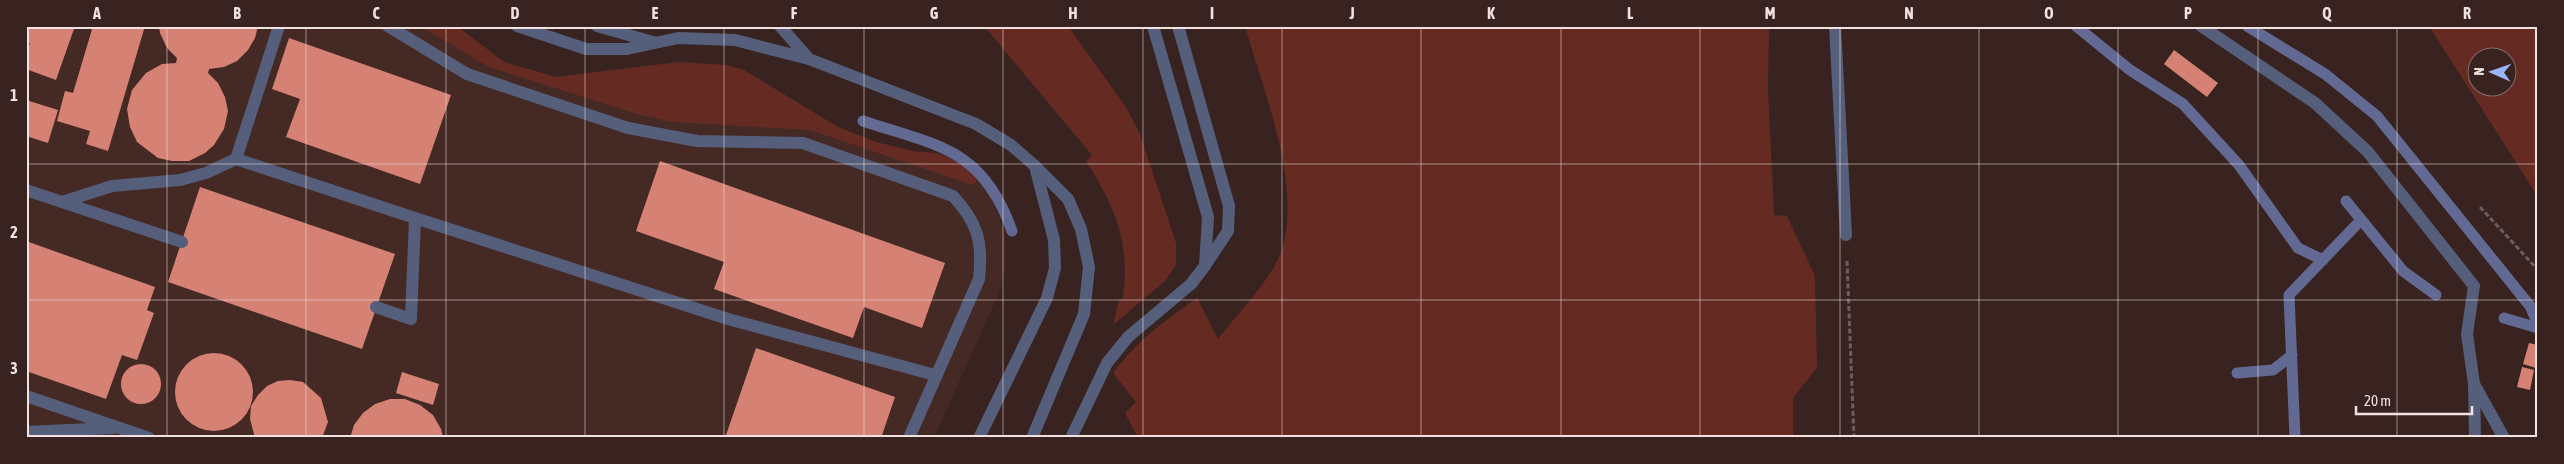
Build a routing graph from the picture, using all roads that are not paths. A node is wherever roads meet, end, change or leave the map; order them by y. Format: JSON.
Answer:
{"nodes":[{"id":1,"x":279,"y":26,"type":"edge"},
{"id":2,"x":388,"y":26,"type":"edge"},
{"id":3,"x":517,"y":26,"type":"edge"},
{"id":4,"x":597,"y":26,"type":"edge"},
{"id":5,"x":780,"y":26,"type":"edge"},
{"id":6,"x":1153,"y":26,"type":"edge"},
{"id":7,"x":1178,"y":26,"type":"edge"},
{"id":8,"x":1835,"y":26,"type":"edge"},
{"id":9,"x":2201,"y":26,"type":"edge"},
{"id":10,"x":656,"y":43,"type":"junction"},
{"id":11,"x":808,"y":60,"type":"junction"},
{"id":12,"x":236,"y":159,"type":"junction"},
{"id":13,"x":1035,"y":166,"type":"junction"},
{"id":14,"x":26,"y":190,"type":"edge"},
{"id":15,"x":62,"y":202,"type":"junction"},
{"id":16,"x":415,"y":218,"type":"junction"},
{"id":17,"x":1846,"y":235,"type":"road end"},
{"id":18,"x":182,"y":242,"type":"dead end"},
{"id":19,"x":1204,"y":267,"type":"junction"},
{"id":20,"x":376,"y":307,"type":"dead end"},
{"id":21,"x":935,"y":375,"type":"junction"},
{"id":22,"x":2474,"y":384,"type":"junction"},
{"id":23,"x":26,"y":396,"type":"edge"},
{"id":24,"x":121,"y":428,"type":"junction"},
{"id":25,"x":26,"y":432,"type":"edge"},
{"id":26,"x":149,"y":438,"type":"edge"},
{"id":27,"x":909,"y":438,"type":"edge"},
{"id":28,"x":979,"y":438,"type":"edge"},
{"id":29,"x":1032,"y":438,"type":"edge"},
{"id":30,"x":1071,"y":438,"type":"edge"},
{"id":31,"x":2475,"y":438,"type":"edge"},
{"id":32,"x":2504,"y":438,"type":"edge"}],
"edges":[{"from":1,"to":12,"type":"street"},
{"from":2,"to":21,"type":"street"},
{"from":3,"to":10,"type":"street"},
{"from":4,"to":10,"type":"street"},
{"from":5,"to":11,"type":"street"},
{"from":6,"to":19,"type":"street"},
{"from":7,"to":19,"type":"street"},
{"from":8,"to":17,"type":"street"},
{"from":9,"to":22,"type":"street"},
{"from":10,"to":11,"type":"street"},
{"from":11,"to":13,"type":"street"},
{"from":12,"to":15,"type":"street"},
{"from":12,"to":16,"type":"street"},
{"from":13,"to":28,"type":"street"},
{"from":13,"to":29,"type":"street"},
{"from":14,"to":15,"type":"street"},
{"from":15,"to":18,"type":"street"},
{"from":16,"to":20,"type":"street"},
{"from":16,"to":21,"type":"street"},
{"from":19,"to":30,"type":"street"},
{"from":21,"to":27,"type":"street"},
{"from":22,"to":31,"type":"street"},
{"from":22,"to":32,"type":"street"},
{"from":23,"to":24,"type":"street"},
{"from":24,"to":25,"type":"street"},
{"from":24,"to":26,"type":"street"}]}
